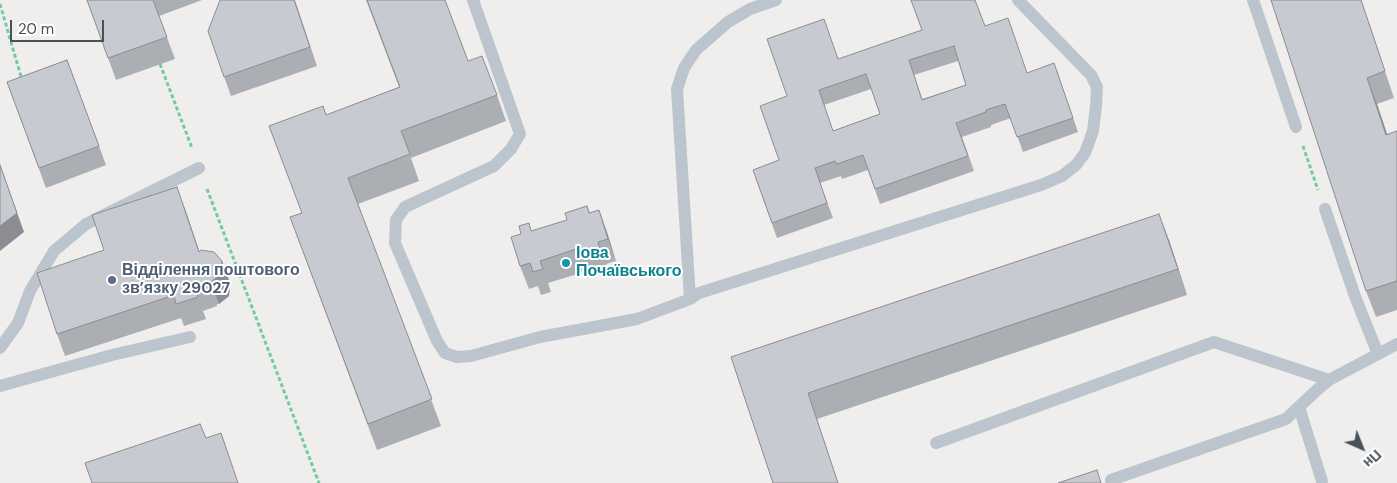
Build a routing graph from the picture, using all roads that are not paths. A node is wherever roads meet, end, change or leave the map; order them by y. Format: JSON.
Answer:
{"nodes":[{"id":1,"x":473,"y":0,"type":"edge"},
{"id":2,"x":776,"y":0,"type":"edge"},
{"id":3,"x":1018,"y":0,"type":"edge"},
{"id":4,"x":1253,"y":0,"type":"edge"},
{"id":5,"x":1296,"y":127,"type":"road end"},
{"id":6,"x":199,"y":168,"type":"road end"},
{"id":7,"x":1325,"y":209,"type":"road end"},
{"id":8,"x":690,"y":299,"type":"junction"},
{"id":9,"x":190,"y":337,"type":"dead end"},
{"id":10,"x":1397,"y":344,"type":"edge"},
{"id":11,"x":0,"y":348,"type":"edge"},
{"id":12,"x":1378,"y":354,"type":"junction"},
{"id":13,"x":1329,"y":380,"type":"junction"},
{"id":14,"x":0,"y":386,"type":"edge"},
{"id":15,"x":1299,"y":407,"type":"junction"},
{"id":16,"x":936,"y":442,"type":"dead end"},
{"id":17,"x":1111,"y":480,"type":"dead end"},
{"id":18,"x":1322,"y":481,"type":"dead end"}],
"edges":[{"from":1,"to":8,"type":"lane"},
{"from":2,"to":8,"type":"lane"},
{"from":3,"to":8,"type":"lane"},
{"from":4,"to":5,"type":"lane"},
{"from":6,"to":11,"type":"lane"},
{"from":7,"to":12,"type":"lane"},
{"from":9,"to":14,"type":"lane"},
{"from":10,"to":12,"type":"lane"},
{"from":12,"to":13,"type":"lane"},
{"from":13,"to":15,"type":"lane"},
{"from":13,"to":16,"type":"lane"},
{"from":15,"to":17,"type":"lane"},
{"from":15,"to":18,"type":"lane"}]}
